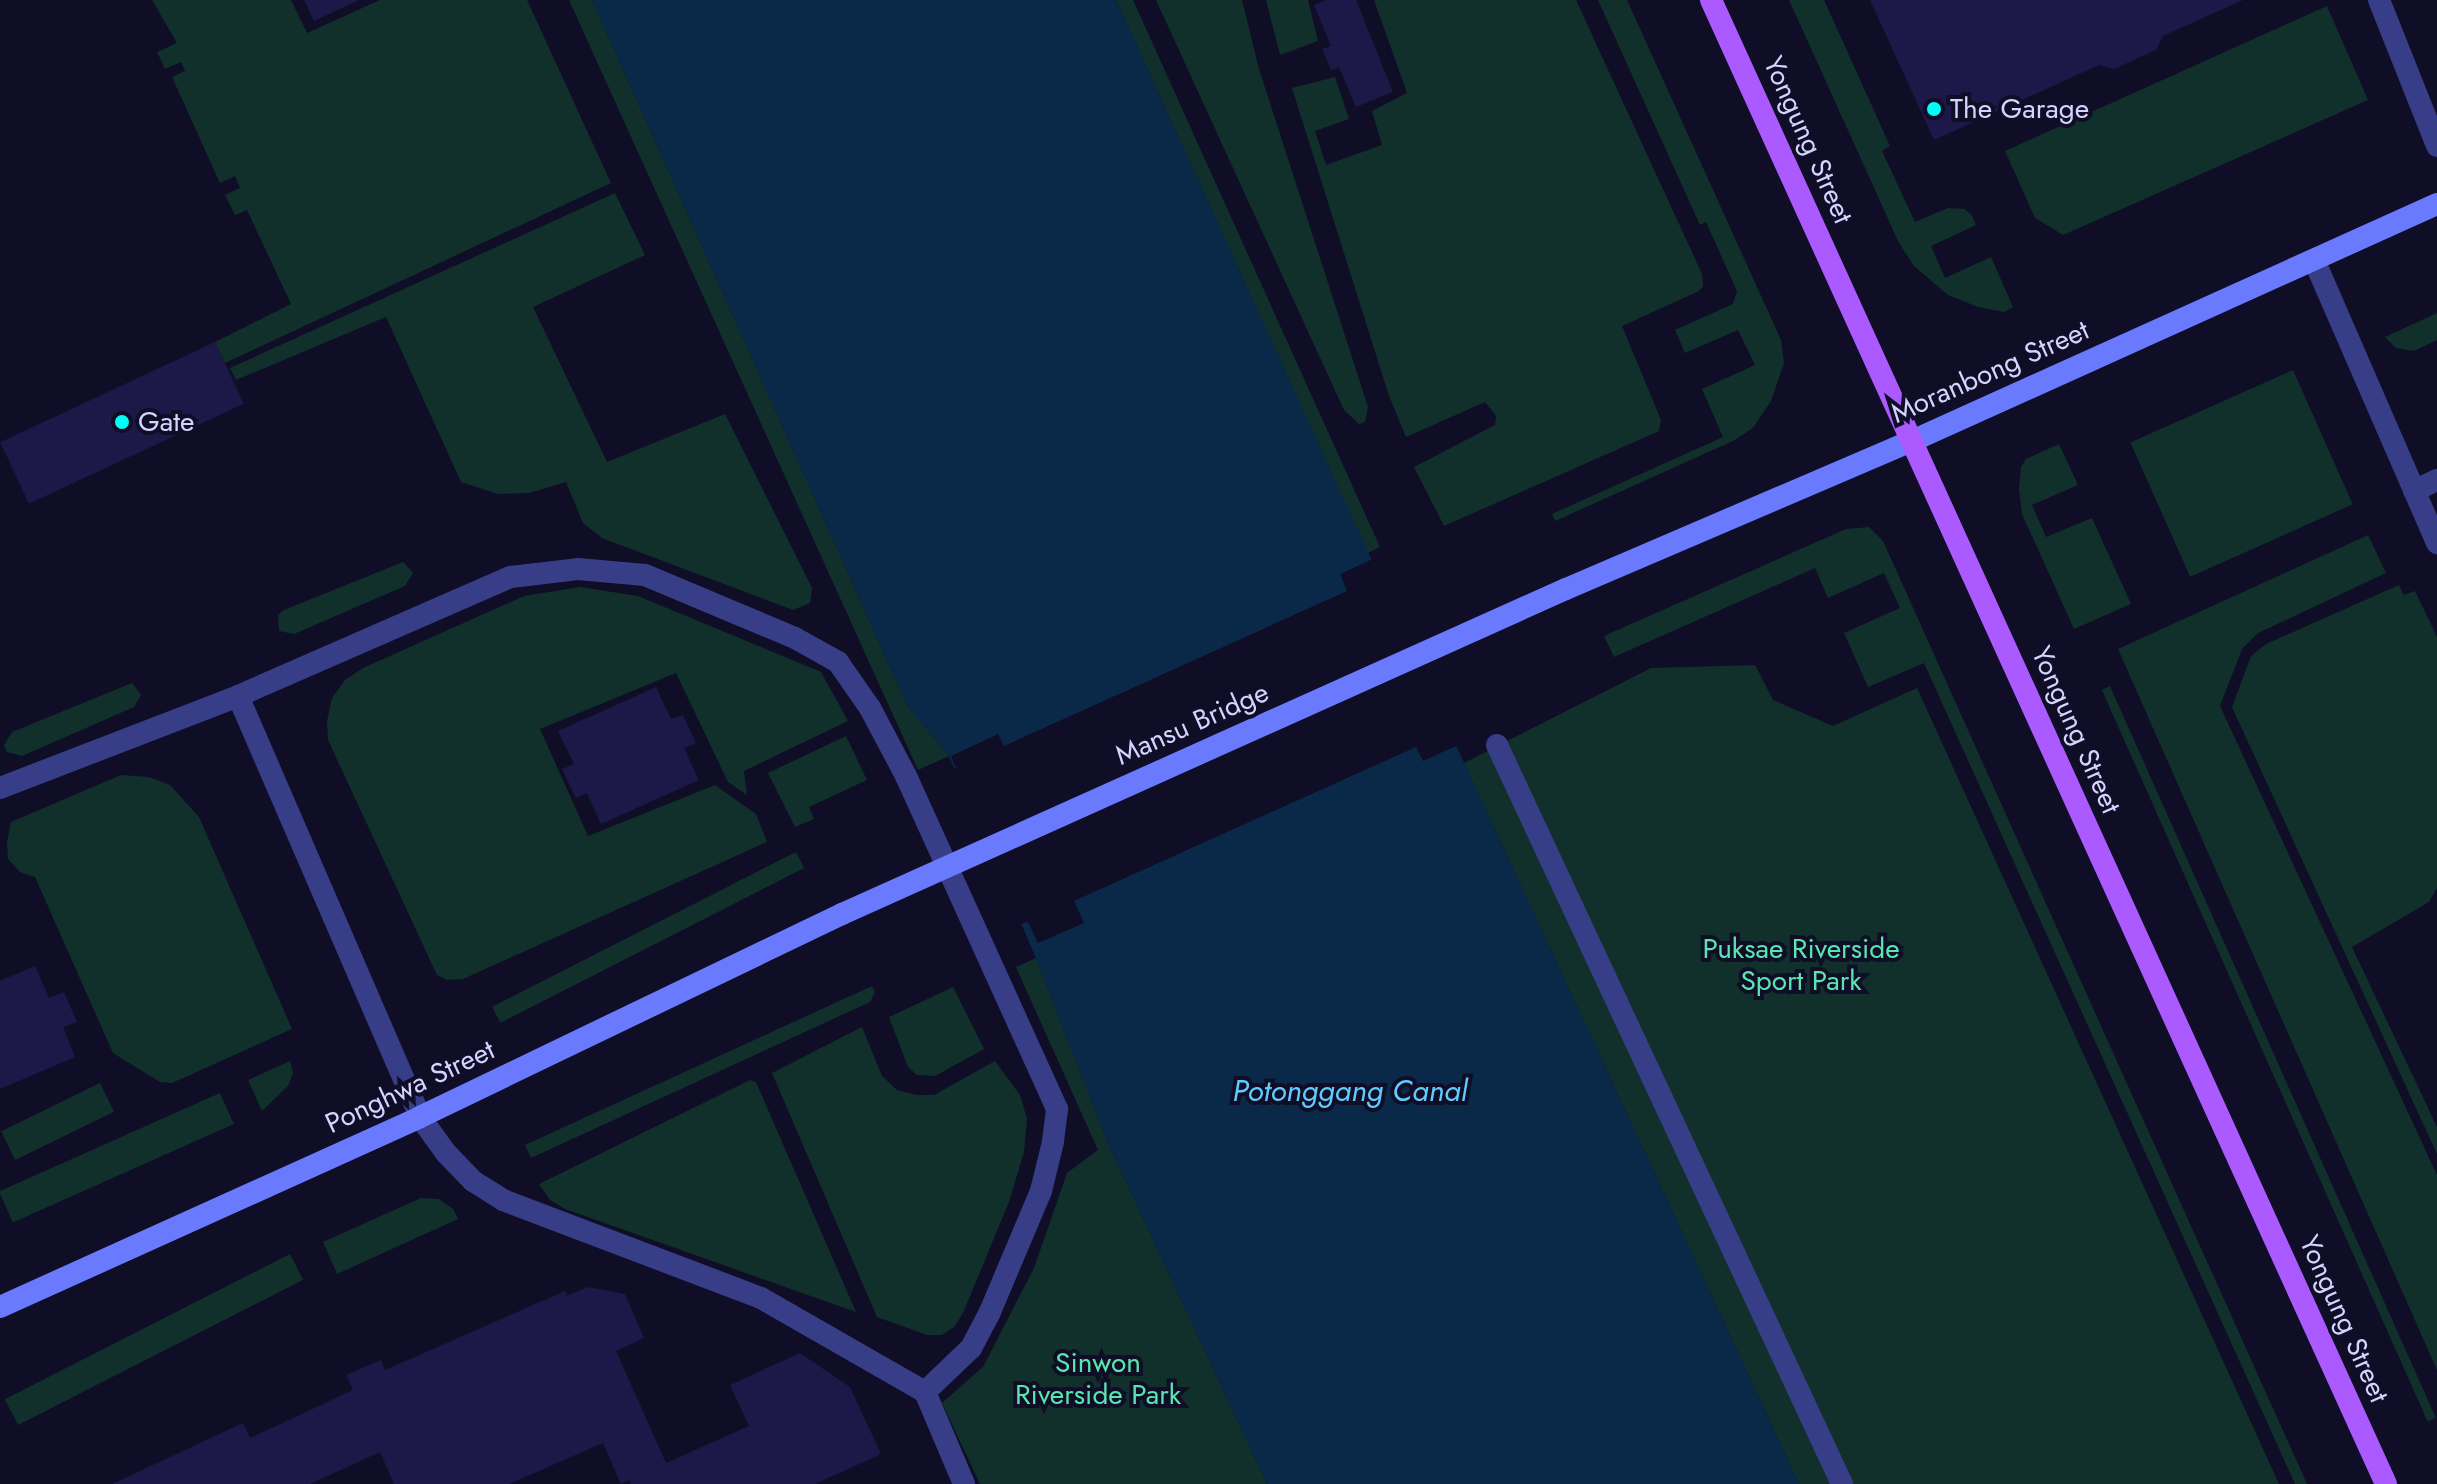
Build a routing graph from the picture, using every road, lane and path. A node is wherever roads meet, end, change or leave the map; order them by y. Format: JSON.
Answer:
{"nodes":[{"id":1,"x":1711,"y":0,"type":"edge"},
{"id":2,"x":2379,"y":0,"type":"edge"},
{"id":3,"x":2437,"y":146,"type":"edge"},
{"id":4,"x":2437,"y":204,"type":"edge"},
{"id":5,"x":2314,"y":260,"type":"junction"},
{"id":6,"x":1912,"y":441,"type":"junction"},
{"id":7,"x":2437,"y":480,"type":"edge"},
{"id":8,"x":2414,"y":491,"type":"junction"},
{"id":9,"x":2437,"y":543,"type":"edge"},
{"id":10,"x":1566,"y":589,"type":"joint"},
{"id":11,"x":238,"y":696,"type":"junction"},
{"id":12,"x":1497,"y":745,"type":"dead end"},
{"id":13,"x":0,"y":788,"type":"edge"},
{"id":14,"x":842,"y":914,"type":"joint"},
{"id":15,"x":420,"y":1117,"type":"junction"},
{"id":16,"x":0,"y":1307,"type":"edge"},
{"id":17,"x":925,"y":1392,"type":"junction"},
{"id":18,"x":964,"y":1484,"type":"edge"},
{"id":19,"x":1842,"y":1484,"type":"edge"},
{"id":20,"x":2386,"y":1484,"type":"edge"}],
"edges":[{"from":1,"to":6,"type":"main road","name":"Yongung Street"},
{"from":2,"to":3,"type":"street"},
{"from":4,"to":5,"type":"main road","name":"Moranbong Street"},
{"from":5,"to":6,"type":"main road","name":"Moranbong Street"},
{"from":5,"to":8,"type":"street"},
{"from":6,"to":10,"type":"main road","name":"Moranbong Street"},
{"from":6,"to":20,"type":"main road","name":"Yongung Street"},
{"from":7,"to":8,"type":"street"},
{"from":8,"to":9,"type":"street"},
{"from":10,"to":14,"type":"main road","name":"Mansu Bridge","bridge":true},
{"from":11,"to":13,"type":"street"},
{"from":11,"to":15,"type":"street"},
{"from":11,"to":17,"type":"street"},
{"from":12,"to":19,"type":"street"},
{"from":14,"to":15,"type":"main road","name":"Ponghwa Street"},
{"from":15,"to":16,"type":"main road","name":"Ponghwa Street"},
{"from":15,"to":17,"type":"street"},
{"from":17,"to":18,"type":"street"}]}
